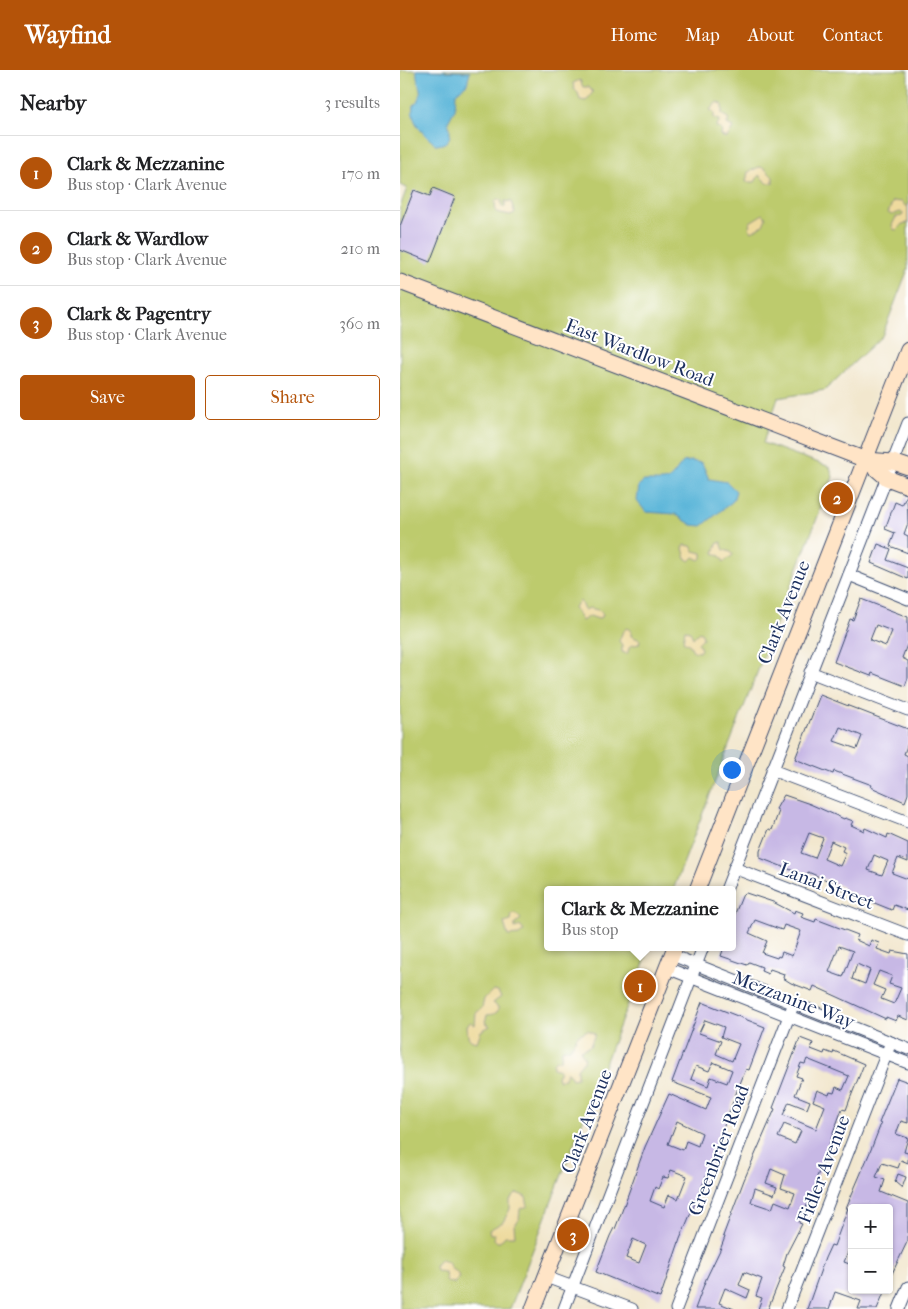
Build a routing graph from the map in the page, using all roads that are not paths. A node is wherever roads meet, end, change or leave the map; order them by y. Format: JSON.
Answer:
{"nodes":[{"id":1,"x":400,"y":282,"type":"edge"},
{"id":2,"x":908,"y":350,"type":"edge"},
{"id":3,"x":908,"y":423,"type":"edge"},
{"id":4,"x":866,"y":460,"type":"junction"},
{"id":5,"x":893,"y":462,"type":"junction"},
{"id":6,"x":908,"y":467,"type":"edge"},
{"id":7,"x":887,"y":478,"type":"junction"},
{"id":8,"x":908,"y":486,"type":"edge"},
{"id":9,"x":849,"y":575,"type":"junction"},
{"id":10,"x":908,"y":599,"type":"edge"},
{"id":11,"x":810,"y":672,"type":"junction"},
{"id":12,"x":908,"y":710,"type":"edge"},
{"id":13,"x":772,"y":770,"type":"junction"},
{"id":14,"x":908,"y":822,"type":"edge"},
{"id":15,"x":734,"y":868,"type":"junction"},
{"id":16,"x":699,"y":886,"type":"edge"},
{"id":17,"x":727,"y":886,"type":"edge"},
{"id":18,"x":908,"y":935,"type":"edge"},
{"id":19,"x":702,"y":951,"type":"edge"},
{"id":20,"x":671,"y":957,"type":"edge"},
{"id":21,"x":697,"y":964,"type":"junction"},
{"id":22,"x":692,"y":978,"type":"junction"},
{"id":23,"x":794,"y":1003,"type":"junction"},
{"id":24,"x":789,"y":1016,"type":"junction"},
{"id":25,"x":891,"y":1042,"type":"junction"},
{"id":26,"x":908,"y":1049,"type":"edge"},
{"id":27,"x":886,"y":1054,"type":"junction"},
{"id":28,"x":908,"y":1063,"type":"edge"},
{"id":29,"x":546,"y":1277,"type":"junction"},
{"id":30,"x":572,"y":1287,"type":"junction"},
{"id":31,"x":908,"y":1287,"type":"edge"},
{"id":32,"x":533,"y":1309,"type":"edge"},
{"id":33,"x":564,"y":1309,"type":"edge"},
{"id":34,"x":632,"y":1309,"type":"edge"},
{"id":35,"x":676,"y":1309,"type":"edge"},
{"id":36,"x":787,"y":1309,"type":"edge"},
{"id":37,"x":900,"y":1309,"type":"edge"}],
"edges":[{"from":1,"to":4,"type":"main road","name":"East Wardlow Road"},
{"from":2,"to":4,"type":"main road","name":"Clark Avenue"},
{"from":3,"to":5,"type":"street"},
{"from":4,"to":5,"type":"main road","name":"East Wardlow Road"},
{"from":4,"to":7,"type":"main road","name":"East Wardlow Road"},
{"from":4,"to":16,"type":"main road","name":"Clark Avenue"},
{"from":5,"to":6,"type":"main road","name":"East Wardlow Road"},
{"from":5,"to":7,"type":"street"},
{"from":7,"to":8,"type":"main road","name":"East Wardlow Road"},
{"from":7,"to":9,"type":"street"},
{"from":9,"to":10,"type":"street"},
{"from":9,"to":11,"type":"street"},
{"from":11,"to":12,"type":"street"},
{"from":11,"to":13,"type":"street"},
{"from":13,"to":14,"type":"street"},
{"from":13,"to":15,"type":"street"},
{"from":15,"to":17,"type":"street"},
{"from":15,"to":18,"type":"street","name":"Lanai Street"},
{"from":19,"to":21,"type":"street"},
{"from":20,"to":21,"type":"street","name":"Mezzanine Way"},
{"from":20,"to":22,"type":"street","name":"Mezzanine Way"},
{"from":20,"to":29,"type":"main road","name":"Clark Avenue"},
{"from":21,"to":22,"type":"street"},
{"from":21,"to":23,"type":"street","name":"Mezzanine Way"},
{"from":22,"to":24,"type":"street","name":"Mezzanine Way"},
{"from":22,"to":30,"type":"street"},
{"from":23,"to":24,"type":"street","name":"Greenbrier Road"},
{"from":23,"to":25,"type":"street","name":"Mezzanine Way"},
{"from":24,"to":27,"type":"street","name":"Mezzanine Way"},
{"from":24,"to":35,"type":"street","name":"Greenbrier Road"},
{"from":25,"to":26,"type":"street","name":"Mezzanine Way"},
{"from":25,"to":27,"type":"street","name":"Fidler Avenue"},
{"from":27,"to":28,"type":"street","name":"Mezzanine Way"},
{"from":27,"to":36,"type":"street","name":"Fidler Avenue"},
{"from":29,"to":30,"type":"street"},
{"from":29,"to":32,"type":"main road","name":"Clark Avenue"},
{"from":30,"to":33,"type":"street"},
{"from":30,"to":34,"type":"street"},
{"from":31,"to":37,"type":"street"}]}
